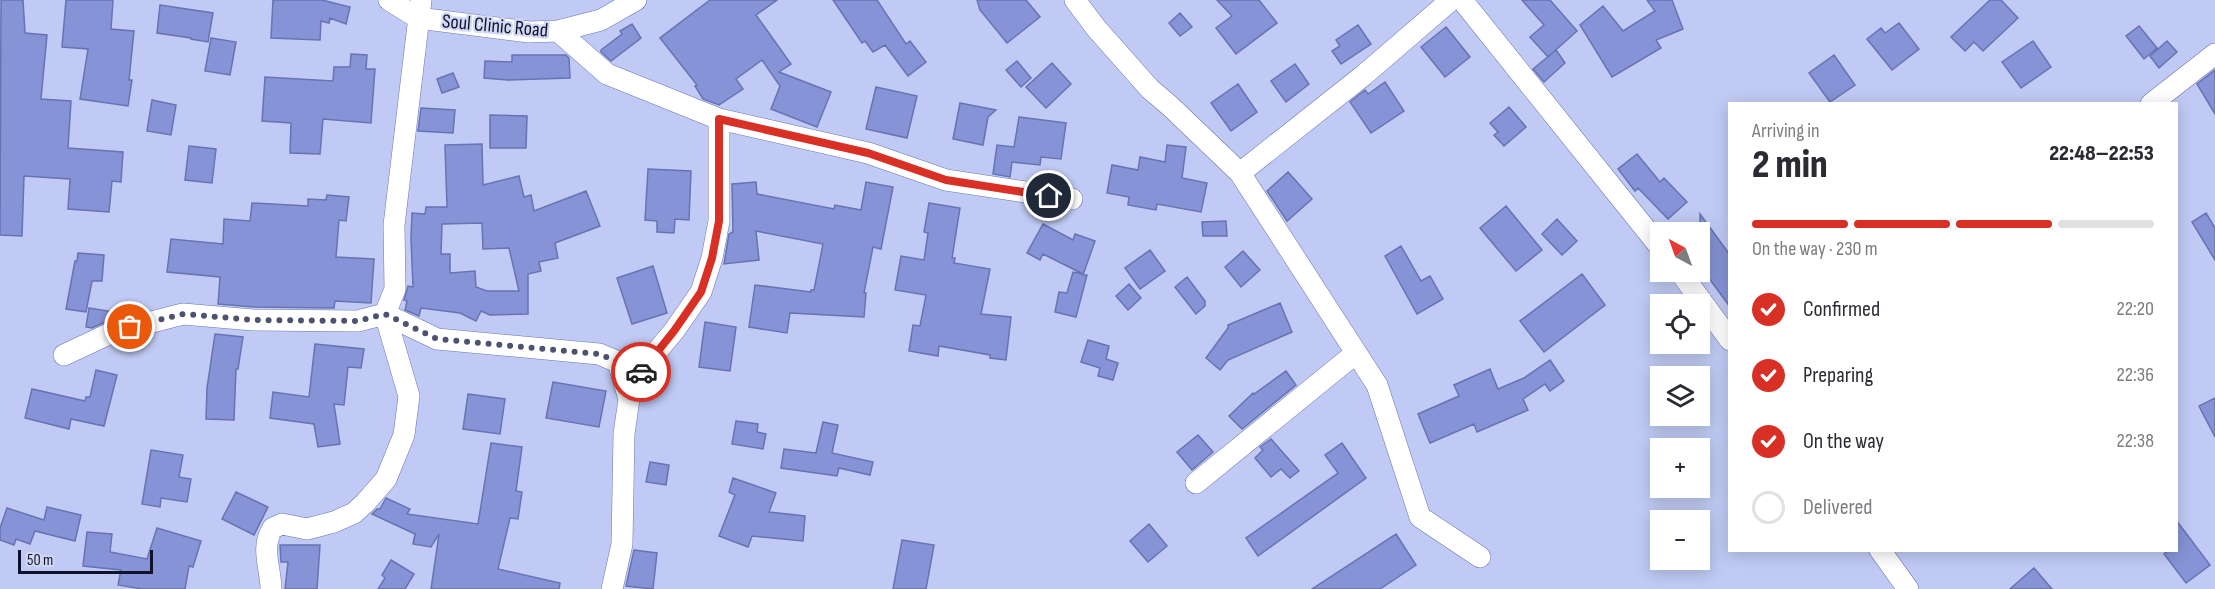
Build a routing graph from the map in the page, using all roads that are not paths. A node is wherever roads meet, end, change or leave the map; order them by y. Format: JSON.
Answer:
{"nodes":[{"id":1,"x":389,"y":0,"type":"edge"},
{"id":2,"x":636,"y":0,"type":"edge"},
{"id":3,"x":1075,"y":0,"type":"edge"},
{"id":4,"x":1451,"y":0,"type":"edge"},
{"id":5,"x":1462,"y":0,"type":"edge"},
{"id":6,"x":419,"y":9,"type":"edge"},
{"id":7,"x":602,"y":10,"type":"edge"},
{"id":8,"x":558,"y":31,"type":"junction"},
{"id":9,"x":2215,"y":54,"type":"edge"},
{"id":10,"x":2154,"y":102,"type":"edge"},
{"id":11,"x":719,"y":119,"type":"junction"},
{"id":12,"x":1240,"y":173,"type":"junction"},
{"id":13,"x":1072,"y":199,"type":"dead end"},
{"id":14,"x":1650,"y":235,"type":"edge"},
{"id":15,"x":1687,"y":282,"type":"edge"},
{"id":16,"x":385,"y":314,"type":"junction"},
{"id":17,"x":1728,"y":337,"type":"edge"},
{"id":18,"x":1356,"y":353,"type":"junction"},
{"id":19,"x":64,"y":355,"type":"dead end"},
{"id":20,"x":628,"y":399,"type":"junction"},
{"id":21,"x":1196,"y":483,"type":"dead end"},
{"id":22,"x":1881,"y":552,"type":"edge"},
{"id":23,"x":1480,"y":557,"type":"dead end"},
{"id":24,"x":616,"y":588,"type":"edge"},
{"id":25,"x":271,"y":589,"type":"edge"},
{"id":26,"x":1908,"y":589,"type":"edge"}],
"edges":[{"from":1,"to":6,"type":"street","name":"Soul Clinic Road"},
{"from":2,"to":7,"type":"street","name":"Soul Clinic Road"},
{"from":3,"to":12,"type":"street"},
{"from":4,"to":12,"type":"street"},
{"from":5,"to":14,"type":"street"},
{"from":6,"to":8,"type":"street","name":"Soul Clinic Road"},
{"from":6,"to":16,"type":"street"},
{"from":7,"to":8,"type":"street","name":"Soul Clinic Road"},
{"from":8,"to":11,"type":"street"},
{"from":9,"to":10,"type":"street"},
{"from":11,"to":13,"type":"street"},
{"from":11,"to":20,"type":"street"},
{"from":12,"to":18,"type":"street"},
{"from":15,"to":17,"type":"street"},
{"from":16,"to":19,"type":"street"},
{"from":16,"to":20,"type":"street"},
{"from":16,"to":25,"type":"street"},
{"from":18,"to":21,"type":"street"},
{"from":18,"to":23,"type":"street"},
{"from":20,"to":24,"type":"street"},
{"from":22,"to":26,"type":"street"}]}
